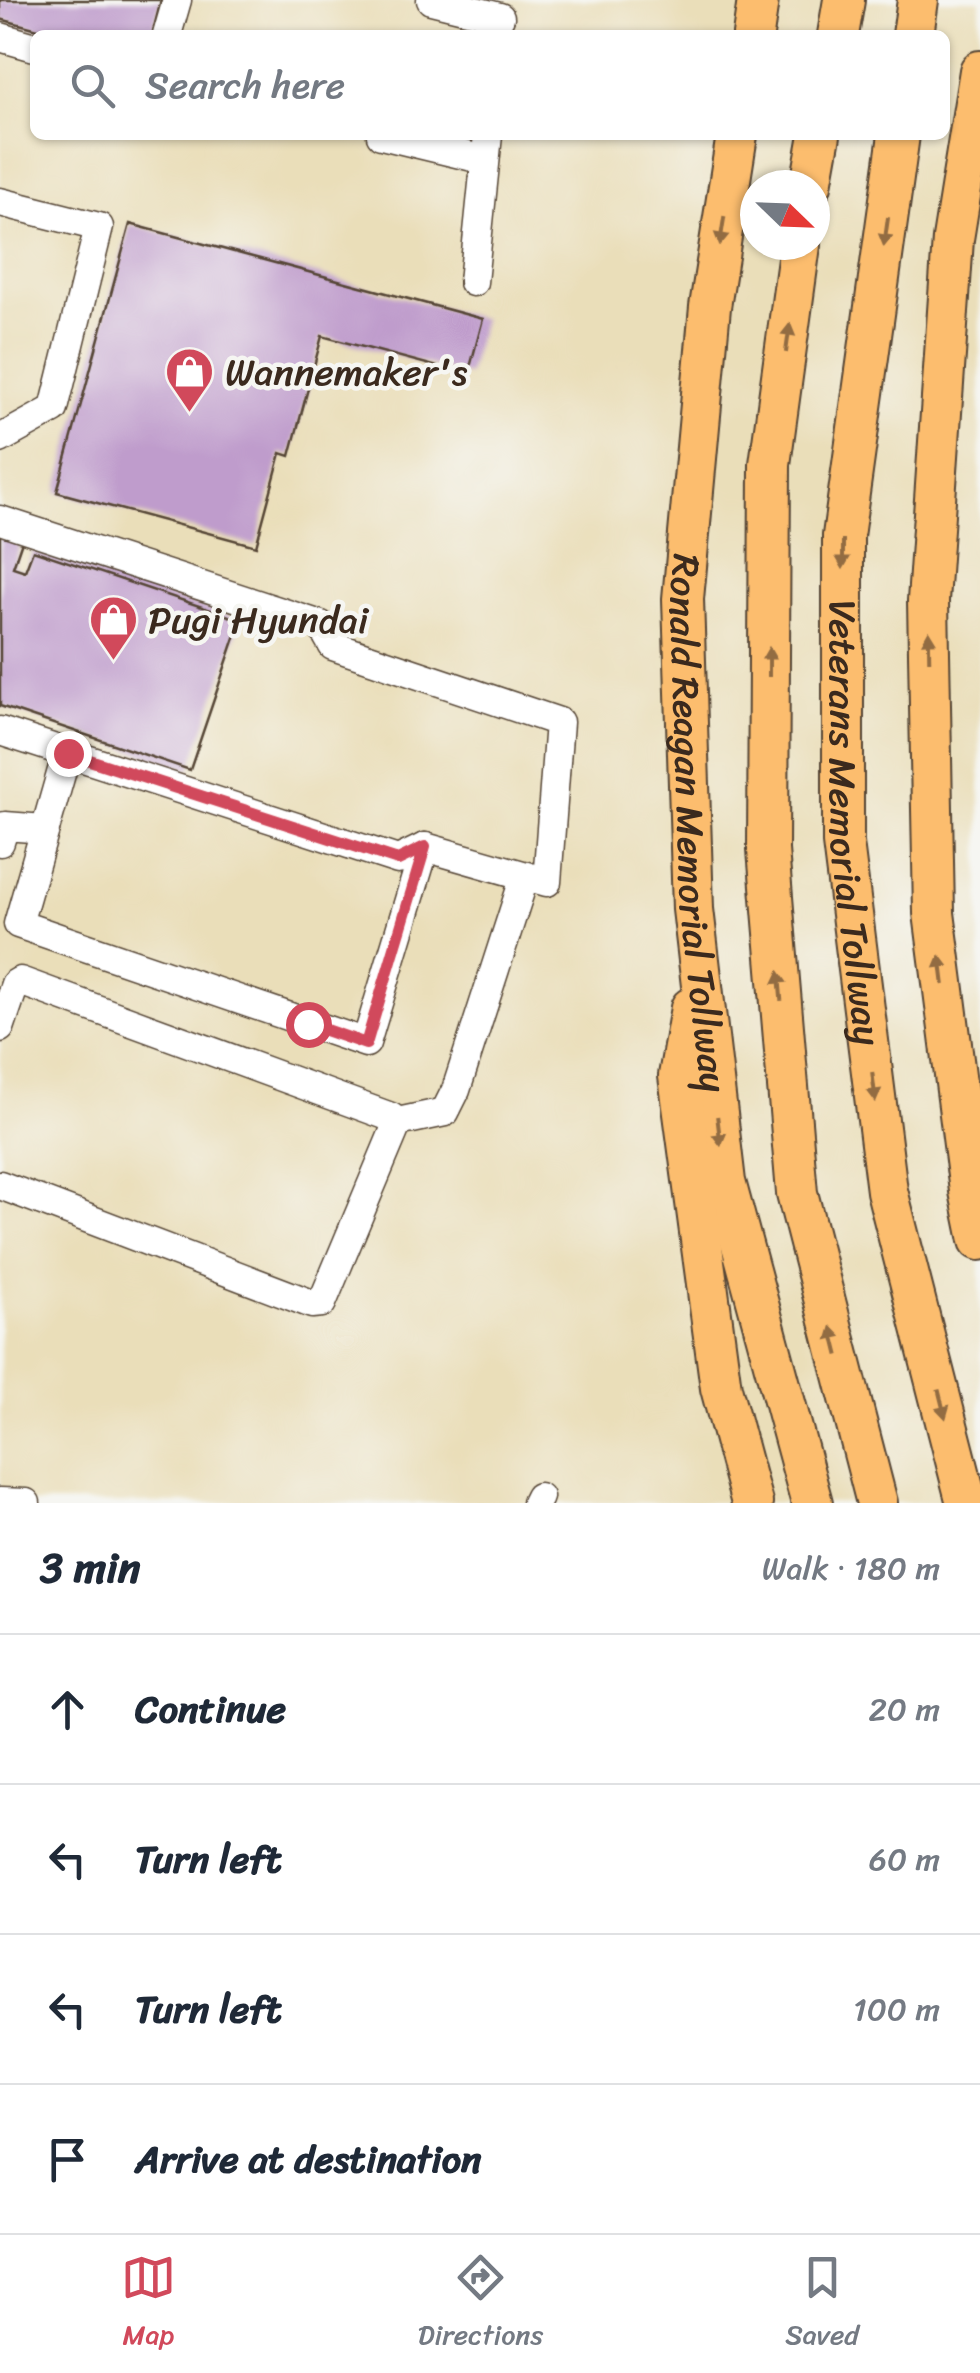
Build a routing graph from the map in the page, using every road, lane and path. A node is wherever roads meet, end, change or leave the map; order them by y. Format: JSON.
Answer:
{"nodes":[{"id":1,"x":177,"y":0,"type":"edge"},
{"id":2,"x":432,"y":0,"type":"edge"},
{"id":3,"x":758,"y":0,"type":"edge"},
{"id":4,"x":844,"y":0,"type":"edge"},
{"id":5,"x":918,"y":0,"type":"edge"},
{"id":6,"x":500,"y":17,"type":"edge"},
{"id":7,"x":169,"y":30,"type":"edge"},
{"id":8,"x":753,"y":30,"type":"edge"},
{"id":9,"x":839,"y":30,"type":"edge"},
{"id":10,"x":914,"y":30,"type":"edge"},
{"id":11,"x":0,"y":37,"type":"edge"},
{"id":12,"x":30,"y":46,"type":"edge"},
{"id":13,"x":980,"y":71,"type":"edge"},
{"id":14,"x":421,"y":140,"type":"edge"},
{"id":15,"x":736,"y":140,"type":"edge"},
{"id":16,"x":819,"y":140,"type":"edge"},
{"id":17,"x":898,"y":140,"type":"edge"},
{"id":18,"x":486,"y":148,"type":"edge"},
{"id":19,"x":813,"y":170,"type":"edge"},
{"id":20,"x":0,"y":202,"type":"edge"},
{"id":21,"x":798,"y":260,"type":"edge"},
{"id":22,"x":473,"y":282,"type":"dead end"},
{"id":23,"x":0,"y":439,"type":"edge"},
{"id":24,"x":0,"y":520,"type":"edge"},
{"id":25,"x":0,"y":731,"type":"edge"},
{"id":26,"x":68,"y":753,"type":"junction"},
{"id":27,"x":45,"y":829,"type":"junction"},
{"id":28,"x":2,"y":831,"type":"edge"},
{"id":29,"x":425,"y":847,"type":"junction"},
{"id":30,"x":525,"y":876,"type":"junction"},
{"id":31,"x":699,"y":964,"type":"junction"},
{"id":32,"x":0,"y":1028,"type":"edge"},
{"id":33,"x":393,"y":1123,"type":"junction"},
{"id":34,"x":0,"y":1186,"type":"edge"},
{"id":35,"x":980,"y":1240,"type":"edge"},
{"id":36,"x":0,"y":1502,"type":"edge"},
{"id":37,"x":26,"y":1503,"type":"edge"},
{"id":38,"x":752,"y":1503,"type":"edge"},
{"id":39,"x":812,"y":1503,"type":"edge"},
{"id":40,"x":877,"y":1503,"type":"edge"},
{"id":41,"x":968,"y":1503,"type":"edge"}],
"edges":[{"from":1,"to":7,"type":"lane"},
{"from":2,"to":6,"type":"lane"},
{"from":3,"to":8,"type":"highway"},
{"from":4,"to":9,"type":"highway"},
{"from":5,"to":10,"type":"highway"},
{"from":11,"to":12,"type":"lane"},
{"from":35,"to":13,"type":"highway","name":"Veterans Memorial Tollway","one_way":true},
{"from":14,"to":18,"type":"lane"},
{"from":15,"to":31,"type":"highway","name":"Ronald Reagan Memorial Tollway","one_way":true},
{"from":16,"to":19,"type":"highway"},
{"from":17,"to":41,"type":"highway","name":"Veterans Memorial Tollway","one_way":true},
{"from":18,"to":22,"type":"lane"},
{"from":20,"to":23,"type":"lane"},
{"from":40,"to":21,"type":"highway","name":"Ronald Reagan Memorial Tollway","one_way":true},
{"from":24,"to":30,"type":"lane"},
{"from":25,"to":26,"type":"lane"},
{"from":26,"to":27,"type":"lane"},
{"from":26,"to":29,"type":"lane"},
{"from":27,"to":28,"type":"lane"},
{"from":27,"to":29,"type":"lane"},
{"from":29,"to":30,"type":"lane"},
{"from":30,"to":33,"type":"lane"},
{"from":31,"to":38,"type":"highway"},
{"from":31,"to":39,"type":"highway","name":"Ronald Reagan Memorial Tollway","one_way":true},
{"from":32,"to":33,"type":"lane"},
{"from":33,"to":34,"type":"lane"},
{"from":36,"to":37,"type":"lane"}]}
